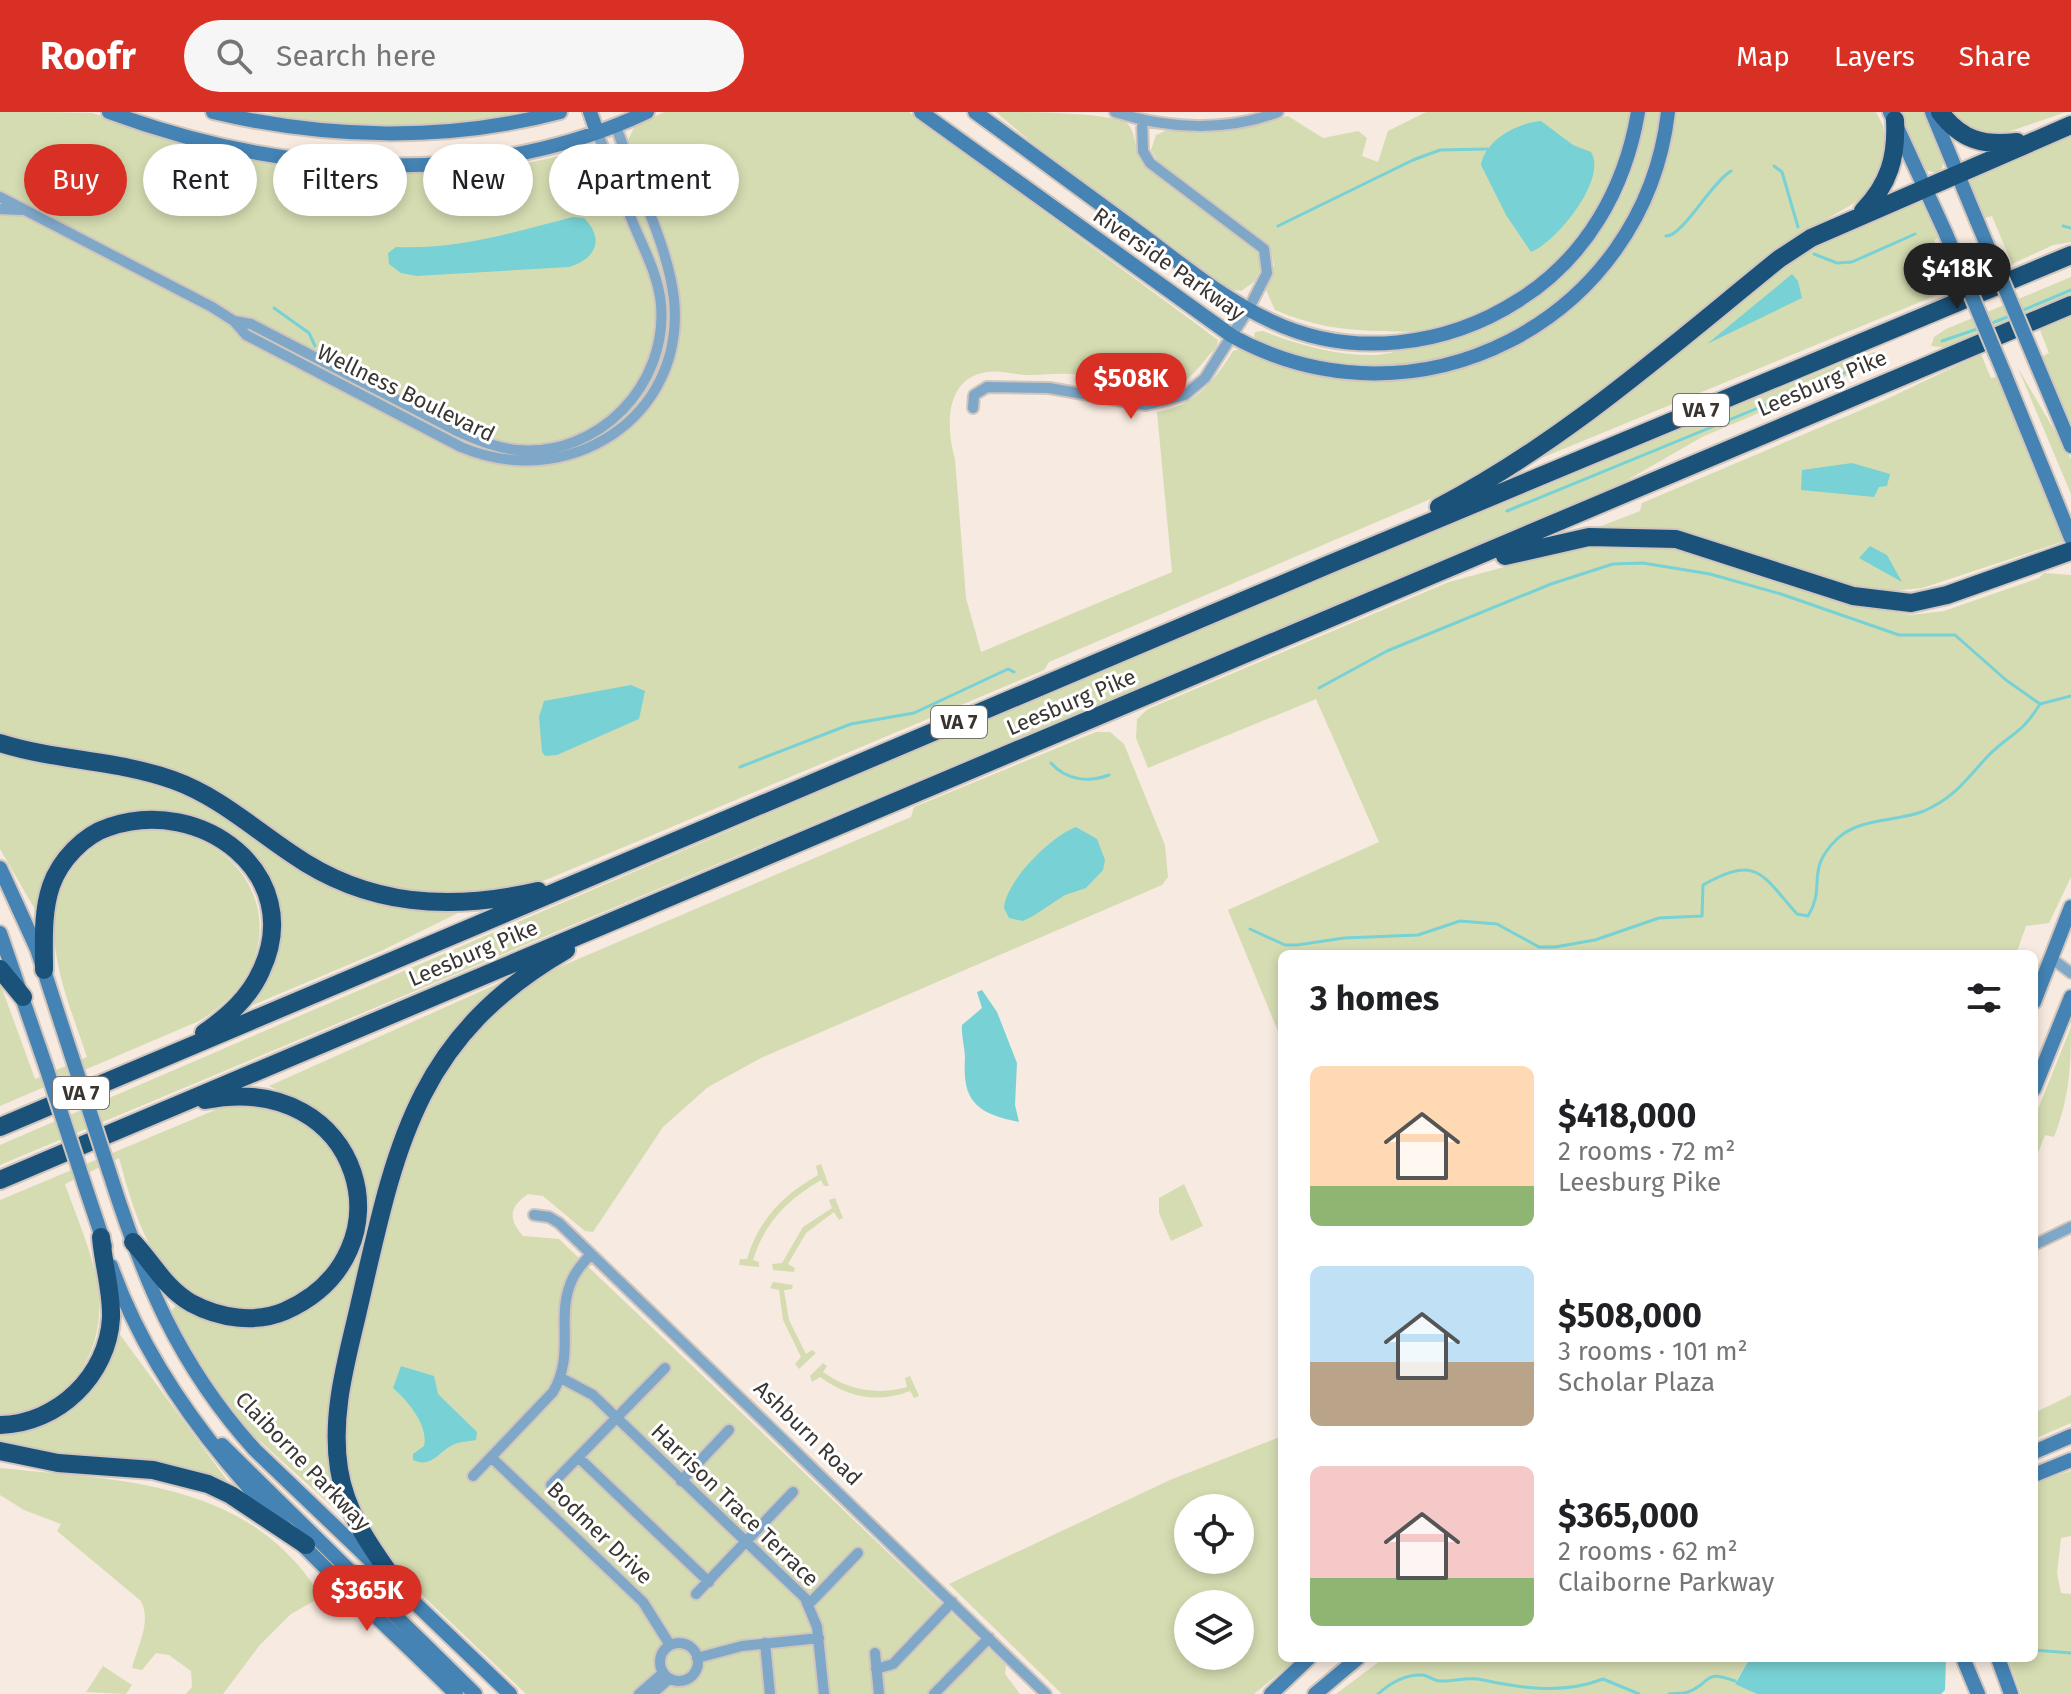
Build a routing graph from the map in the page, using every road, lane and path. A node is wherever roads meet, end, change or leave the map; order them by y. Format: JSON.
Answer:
{"nodes":[{"id":1,"x":109,"y":112,"type":"edge"},
{"id":2,"x":213,"y":112,"type":"edge"},
{"id":3,"x":560,"y":112,"type":"edge"},
{"id":4,"x":590,"y":112,"type":"edge"},
{"id":5,"x":647,"y":112,"type":"edge"},
{"id":6,"x":921,"y":112,"type":"edge"},
{"id":7,"x":975,"y":112,"type":"edge"},
{"id":8,"x":1115,"y":112,"type":"edge"},
{"id":9,"x":1278,"y":112,"type":"edge"},
{"id":10,"x":1638,"y":112,"type":"edge"},
{"id":11,"x":1668,"y":112,"type":"edge"},
{"id":12,"x":1932,"y":112,"type":"edge"},
{"id":13,"x":1940,"y":112,"type":"edge"},
{"id":14,"x":1893,"y":116,"type":"edge"},
{"id":15,"x":613,"y":119,"type":"edge"},
{"id":16,"x":1142,"y":120,"type":"junction"},
{"id":17,"x":2071,"y":125,"type":"edge"},
{"id":18,"x":597,"y":132,"type":"junction"},
{"id":19,"x":2032,"y":140,"type":"junction"},
{"id":20,"x":1958,"y":173,"type":"junction"},
{"id":21,"x":1925,"y":187,"type":"junction"},
{"id":22,"x":0,"y":197,"type":"edge"},
{"id":23,"x":0,"y":209,"type":"edge"},
{"id":24,"x":21,"y":210,"type":"junction"},
{"id":25,"x":1858,"y":216,"type":"junction"},
{"id":26,"x":2071,"y":255,"type":"edge"},
{"id":27,"x":2071,"y":305,"type":"edge"},
{"id":28,"x":1248,"y":310,"type":"junction"},
{"id":29,"x":234,"y":321,"type":"junction"},
{"id":30,"x":1232,"y":336,"type":"junction"},
{"id":31,"x":973,"y":408,"type":"dead end"},
{"id":32,"x":2071,"y":446,"type":"edge"},
{"id":33,"x":2071,"y":538,"type":"edge"},
{"id":34,"x":2071,"y":551,"type":"edge"},
{"id":35,"x":1330,"y":564,"type":"junction"},
{"id":36,"x":1408,"y":588,"type":"junction"},
{"id":37,"x":0,"y":743,"type":"edge"},
{"id":38,"x":0,"y":868,"type":"edge"},
{"id":39,"x":587,"y":880,"type":"junction"},
{"id":40,"x":2071,"y":907,"type":"edge"},
{"id":41,"x":629,"y":913,"type":"junction"},
{"id":42,"x":0,"y":933,"type":"edge"},
{"id":43,"x":2051,"y":958,"type":"junction"},
{"id":44,"x":2071,"y":962,"type":"edge"},
{"id":45,"x":0,"y":969,"type":"edge"},
{"id":46,"x":44,"y":970,"type":"junction"},
{"id":47,"x":2071,"y":973,"type":"edge"},
{"id":48,"x":2038,"y":992,"type":"edge"},
{"id":49,"x":23,"y":997,"type":"junction"},
{"id":50,"x":2071,"y":997,"type":"edge"},
{"id":51,"x":162,"y":1059,"type":"junction"},
{"id":52,"x":2038,"y":1079,"type":"edge"},
{"id":53,"x":171,"y":1107,"type":"junction"},
{"id":54,"x":0,"y":1127,"type":"edge"},
{"id":55,"x":3,"y":1179,"type":"edge"},
{"id":56,"x":534,"y":1215,"type":"dead end"},
{"id":57,"x":2071,"y":1227,"type":"edge"},
{"id":58,"x":101,"y":1237,"type":"junction"},
{"id":59,"x":133,"y":1242,"type":"junction"},
{"id":60,"x":2038,"y":1243,"type":"edge"},
{"id":61,"x":591,"y":1254,"type":"junction"},
{"id":62,"x":665,"y":1368,"type":"dead end"},
{"id":63,"x":561,"y":1378,"type":"junction"},
{"id":64,"x":183,"y":1409,"type":"junction"},
{"id":65,"x":617,"y":1419,"type":"junction"},
{"id":66,"x":0,"y":1425,"type":"edge"},
{"id":67,"x":729,"y":1430,"type":"dead end"},
{"id":68,"x":2071,"y":1436,"type":"edge"},
{"id":69,"x":2038,"y":1450,"type":"edge"},
{"id":70,"x":0,"y":1451,"type":"edge"},
{"id":71,"x":578,"y":1457,"type":"junction"},
{"id":72,"x":492,"y":1458,"type":"junction"},
{"id":73,"x":2071,"y":1460,"type":"edge"},
{"id":74,"x":2038,"y":1473,"type":"edge"},
{"id":75,"x":473,"y":1476,"type":"dead end"},
{"id":76,"x":681,"y":1481,"type":"junction"},
{"id":77,"x":551,"y":1485,"type":"dead end"},
{"id":78,"x":793,"y":1492,"type":"dead end"},
{"id":79,"x":745,"y":1542,"type":"junction"},
{"id":80,"x":306,"y":1545,"type":"junction"},
{"id":81,"x":858,"y":1553,"type":"dead end"},
{"id":82,"x":709,"y":1582,"type":"junction"},
{"id":83,"x":402,"y":1591,"type":"junction"},
{"id":84,"x":696,"y":1594,"type":"dead end"},
{"id":85,"x":952,"y":1602,"type":"junction"},
{"id":86,"x":809,"y":1604,"type":"junction"},
{"id":87,"x":819,"y":1638,"type":"junction"},
{"id":88,"x":989,"y":1638,"type":"junction"},
{"id":89,"x":765,"y":1643,"type":"junction"},
{"id":90,"x":670,"y":1645,"type":"junction"},
{"id":91,"x":875,"y":1653,"type":"dead end"},
{"id":92,"x":697,"y":1658,"type":"junction"},
{"id":93,"x":1305,"y":1662,"type":"edge"},
{"id":94,"x":1353,"y":1662,"type":"edge"},
{"id":95,"x":1965,"y":1662,"type":"edge"},
{"id":96,"x":1999,"y":1662,"type":"edge"},
{"id":97,"x":876,"y":1669,"type":"junction"},
{"id":98,"x":666,"y":1676,"type":"junction"},
{"id":99,"x":456,"y":1694,"type":"edge"},
{"id":100,"x":475,"y":1694,"type":"edge"},
{"id":101,"x":510,"y":1694,"type":"edge"},
{"id":102,"x":639,"y":1694,"type":"edge"},
{"id":103,"x":652,"y":1694,"type":"edge"},
{"id":104,"x":770,"y":1694,"type":"edge"},
{"id":105,"x":824,"y":1694,"type":"edge"},
{"id":106,"x":879,"y":1694,"type":"edge"},
{"id":107,"x":934,"y":1694,"type":"edge"},
{"id":108,"x":1046,"y":1694,"type":"edge"},
{"id":109,"x":1271,"y":1694,"type":"edge"},
{"id":110,"x":1315,"y":1694,"type":"edge"},
{"id":111,"x":1978,"y":1694,"type":"edge"},
{"id":112,"x":2011,"y":1694,"type":"edge"}],
"edges":[{"from":1,"to":18,"type":"main road"},
{"from":2,"to":3,"type":"main road"},
{"from":4,"to":18,"type":"main road"},
{"from":5,"to":15,"type":"main road"},
{"from":6,"to":30,"type":"main road","name":"Riverside Parkway"},
{"from":7,"to":28,"type":"main road","name":"Riverside Parkway"},
{"from":8,"to":16,"type":"street"},
{"from":9,"to":16,"type":"street"},
{"from":10,"to":28,"type":"main road","name":"Riverside Parkway"},
{"from":11,"to":30,"type":"main road","name":"Riverside Parkway"},
{"from":12,"to":20,"type":"main road"},
{"from":13,"to":19,"type":"highway"},
{"from":14,"to":21,"type":"main road"},
{"from":14,"to":25,"type":"highway"},
{"from":15,"to":18,"type":"main road"},
{"from":15,"to":29,"type":"street","name":"Wellness Boulevard"},
{"from":16,"to":28,"type":"street"},
{"from":17,"to":19,"type":"highway"},
{"from":18,"to":29,"type":"street","name":"Wellness Boulevard"},
{"from":19,"to":20,"type":"highway"},
{"from":20,"to":21,"type":"highway"},
{"from":20,"to":32,"type":"main road","bridge":true},
{"from":21,"to":25,"type":"highway"},
{"from":21,"to":33,"type":"main road","bridge":true},
{"from":22,"to":24,"type":"street","name":"Wellness Boulevard"},
{"from":23,"to":24,"type":"street","name":"Wellness Boulevard"},
{"from":24,"to":29,"type":"street","name":"Wellness Boulevard"},
{"from":25,"to":35,"type":"highway"},
{"from":26,"to":35,"type":"highway","name":"Leesburg Pike","number":"VA 7"},
{"from":27,"to":36,"type":"highway","name":"Leesburg Pike","number":"VA 7"},
{"from":28,"to":30,"type":"street"},
{"from":30,"to":31,"type":"street"},
{"from":34,"to":36,"type":"highway"},
{"from":35,"to":39,"type":"highway","name":"Leesburg Pike","number":"VA 7"},
{"from":36,"to":41,"type":"highway","name":"Leesburg Pike","number":"VA 7"},
{"from":37,"to":39,"type":"highway"},
{"from":38,"to":46,"type":"main road","name":"Claiborne Parkway"},
{"from":39,"to":51,"type":"highway","name":"Leesburg Pike","number":"VA 7"},
{"from":40,"to":43,"type":"main road"},
{"from":41,"to":53,"type":"highway","name":"Leesburg Pike","number":"VA 7"},
{"from":41,"to":83,"type":"highway"},
{"from":42,"to":49,"type":"main road"},
{"from":43,"to":44,"type":"street"},
{"from":43,"to":47,"type":"street"},
{"from":43,"to":48,"type":"main road"},
{"from":45,"to":49,"type":"highway"},
{"from":46,"to":51,"type":"highway"},
{"from":46,"to":59,"type":"main road","name":"Claiborne Parkway","bridge":true},
{"from":49,"to":58,"type":"main road","bridge":true},
{"from":50,"to":52,"type":"main road"},
{"from":51,"to":54,"type":"highway","name":"Leesburg Pike","number":"VA 7"},
{"from":53,"to":55,"type":"highway","name":"Leesburg Pike","number":"VA 7"},
{"from":53,"to":59,"type":"highway"},
{"from":56,"to":61,"type":"street","name":"Ashburn Road"},
{"from":57,"to":60,"type":"street"},
{"from":58,"to":64,"type":"main road"},
{"from":58,"to":66,"type":"highway"},
{"from":59,"to":83,"type":"main road","name":"Claiborne Parkway"},
{"from":61,"to":63,"type":"street"},
{"from":61,"to":85,"type":"street","name":"Ashburn Road"},
{"from":62,"to":65,"type":"street"},
{"from":63,"to":65,"type":"street","name":"Harrison Trace Terrace"},
{"from":63,"to":72,"type":"street"},
{"from":64,"to":80,"type":"main road"},
{"from":64,"to":100,"type":"main road"},
{"from":65,"to":71,"type":"street"},
{"from":65,"to":76,"type":"street","name":"Harrison Trace Terrace"},
{"from":67,"to":76,"type":"street"},
{"from":68,"to":69,"type":"main road"},
{"from":70,"to":80,"type":"highway"},
{"from":71,"to":77,"type":"street"},
{"from":71,"to":82,"type":"street"},
{"from":72,"to":75,"type":"street"},
{"from":72,"to":90,"type":"street","name":"Bodmer Drive"},
{"from":73,"to":74,"type":"main road"},
{"from":76,"to":79,"type":"street","name":"Harrison Trace Terrace"},
{"from":78,"to":79,"type":"street"},
{"from":79,"to":82,"type":"street"},
{"from":79,"to":86,"type":"street","name":"Harrison Trace Terrace"},
{"from":80,"to":99,"type":"main road"},
{"from":81,"to":86,"type":"street"},
{"from":82,"to":84,"type":"street"},
{"from":83,"to":101,"type":"main road","name":"Claiborne Parkway"},
{"from":85,"to":88,"type":"street","name":"Ashburn Road"},
{"from":85,"to":97,"type":"street"},
{"from":86,"to":87,"type":"street","name":"Harrison Trace Terrace"},
{"from":87,"to":89,"type":"street"},
{"from":87,"to":105,"type":"street","name":"Harrison Trace Terrace"},
{"from":88,"to":107,"type":"street"},
{"from":88,"to":108,"type":"street","name":"Ashburn Road"},
{"from":89,"to":92,"type":"street"},
{"from":89,"to":104,"type":"street"},
{"from":90,"to":92,"type":"street"},
{"from":90,"to":98,"type":"street"},
{"from":91,"to":97,"type":"street"},
{"from":92,"to":98,"type":"street"},
{"from":93,"to":109,"type":"main road"},
{"from":94,"to":110,"type":"main road"},
{"from":95,"to":111,"type":"main road"},
{"from":96,"to":112,"type":"main road"},
{"from":97,"to":106,"type":"street"},
{"from":98,"to":102,"type":"street"},
{"from":98,"to":103,"type":"street"}]}
